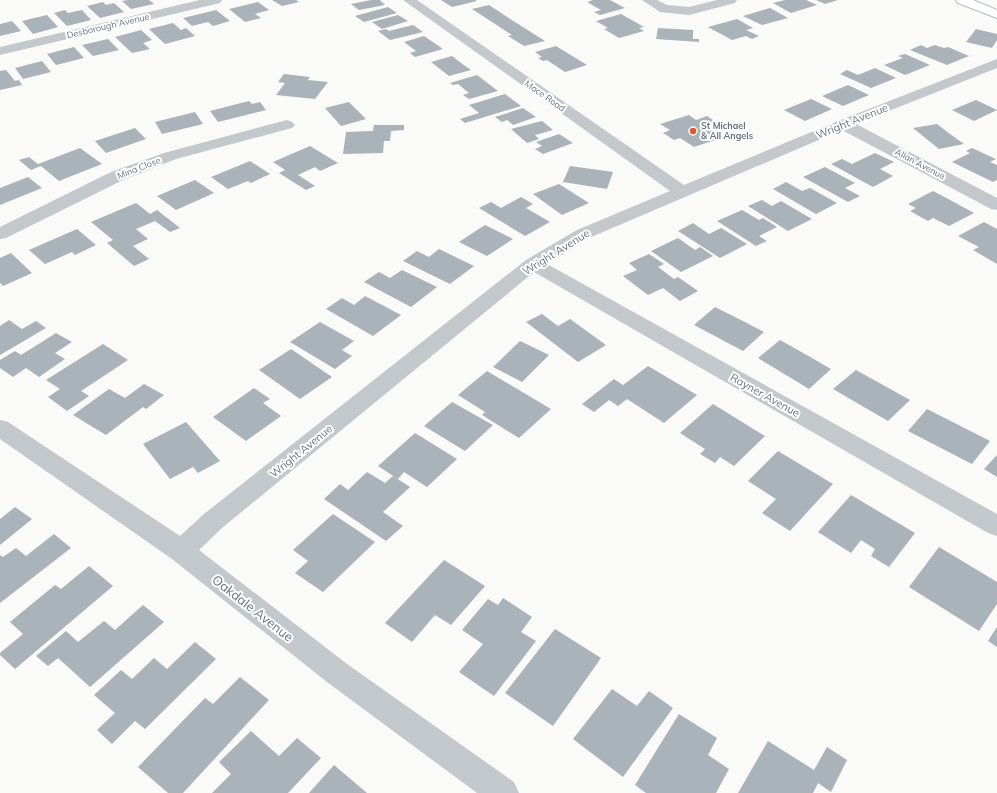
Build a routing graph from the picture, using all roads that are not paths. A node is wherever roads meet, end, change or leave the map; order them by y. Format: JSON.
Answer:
{"nodes":[{"id":1,"x":216,"y":0,"type":"edge"},
{"id":2,"x":409,"y":0,"type":"edge"},
{"id":3,"x":648,"y":0,"type":"edge"},
{"id":4,"x":731,"y":0,"type":"edge"},
{"id":5,"x":962,"y":0,"type":"edge"},
{"id":6,"x":997,"y":14,"type":"edge"},
{"id":7,"x":0,"y":51,"type":"edge"},
{"id":8,"x":997,"y":63,"type":"edge"},
{"id":9,"x":843,"y":124,"type":"junction"},
{"id":10,"x":287,"y":125,"type":"dead end"},
{"id":11,"x":682,"y":192,"type":"junction"},
{"id":12,"x":997,"y":205,"type":"edge"},
{"id":13,"x":0,"y":234,"type":"edge"},
{"id":14,"x":533,"y":264,"type":"junction"},
{"id":15,"x":0,"y":428,"type":"edge"},
{"id":16,"x":997,"y":526,"type":"edge"},
{"id":17,"x":181,"y":551,"type":"junction"},
{"id":18,"x":503,"y":793,"type":"edge"}],
"edges":[{"from":1,"to":7,"type":"street","name":"Desborough Avenue"},
{"from":2,"to":11,"type":"street","name":"Mace Road"},
{"from":3,"to":4,"type":"street"},
{"from":5,"to":6,"type":"main road"},
{"from":8,"to":9,"type":"street","name":"Wright Avenue"},
{"from":9,"to":11,"type":"street","name":"Wright Avenue"},
{"from":9,"to":12,"type":"street","name":"Allan Avenue"},
{"from":10,"to":13,"type":"street","name":"Mina Close"},
{"from":11,"to":14,"type":"street","name":"Wright Avenue"},
{"from":14,"to":16,"type":"street","name":"Rayner Avenue"},
{"from":14,"to":17,"type":"street","name":"Wright Avenue"},
{"from":15,"to":17,"type":"street","name":"Oakdale Avenue"},
{"from":17,"to":18,"type":"street","name":"Oakdale Avenue"}]}
